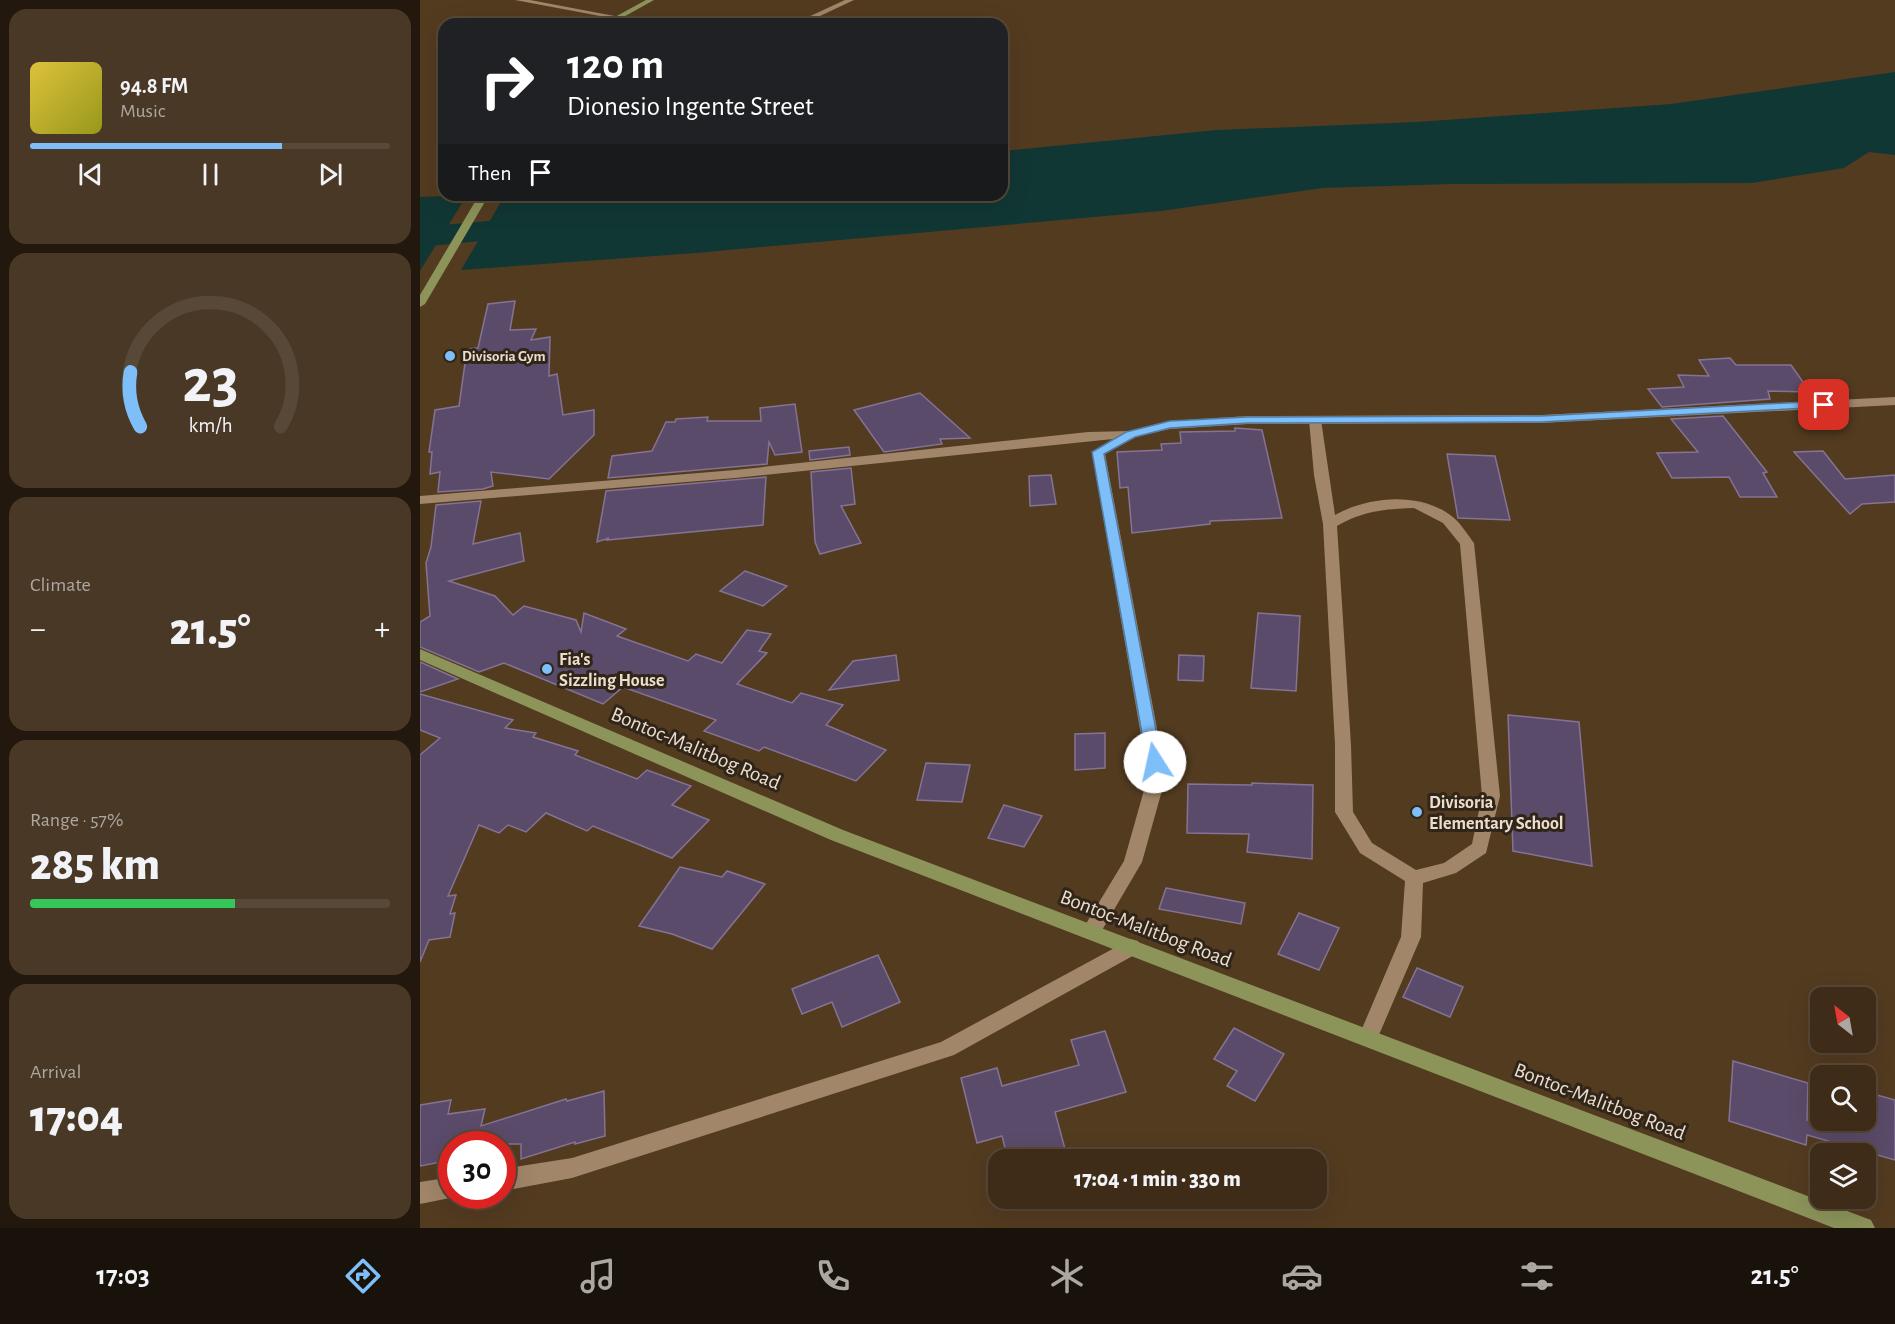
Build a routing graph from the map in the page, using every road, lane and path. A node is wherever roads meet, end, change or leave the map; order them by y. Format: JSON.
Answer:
{"nodes":[{"id":1,"x":518,"y":0,"type":"edge"},
{"id":2,"x":651,"y":0,"type":"edge"},
{"id":3,"x":851,"y":0,"type":"edge"},
{"id":4,"x":616,"y":17,"type":"joint"},
{"id":5,"x":810,"y":18,"type":"edge"},
{"id":6,"x":480,"y":201,"type":"edge"},
{"id":7,"x":420,"y":304,"type":"edge"},
{"id":8,"x":1895,"y":401,"type":"edge"},
{"id":9,"x":1315,"y":420,"type":"junction"},
{"id":10,"x":1131,"y":434,"type":"junction"},
{"id":11,"x":420,"y":500,"type":"edge"},
{"id":12,"x":1330,"y":524,"type":"junction"},
{"id":13,"x":420,"y":654,"type":"edge"},
{"id":14,"x":1414,"y":878,"type":"junction"},
{"id":15,"x":1091,"y":932,"type":"junction"},
{"id":16,"x":1131,"y":948,"type":"junction"},
{"id":17,"x":1368,"y":1038,"type":"junction"},
{"id":18,"x":516,"y":1178,"type":"edge"},
{"id":19,"x":438,"y":1190,"type":"edge"},
{"id":20,"x":420,"y":1193,"type":"edge"},
{"id":21,"x":1863,"y":1228,"type":"edge"}],
"edges":[{"from":1,"to":4,"type":"street"},
{"from":2,"to":4,"type":"main road"},
{"from":3,"to":5,"type":"street"},
{"from":6,"to":7,"type":"main road"},
{"from":8,"to":9,"type":"street"},
{"from":9,"to":10,"type":"street"},
{"from":9,"to":12,"type":"street"},
{"from":10,"to":11,"type":"street"},
{"from":10,"to":15,"type":"street"},
{"from":12,"to":14,"type":"street"},
{"from":12,"to":14,"type":"street"},
{"from":13,"to":15,"type":"main road","name":"Bontoc-Malitbog Road"},
{"from":14,"to":17,"type":"street"},
{"from":15,"to":16,"type":"main road","name":"Bontoc-Malitbog Road"},
{"from":16,"to":17,"type":"main road","name":"Bontoc-Malitbog Road"},
{"from":16,"to":18,"type":"street"},
{"from":17,"to":21,"type":"main road","name":"Bontoc-Malitbog Road"},
{"from":19,"to":20,"type":"street"}]}
